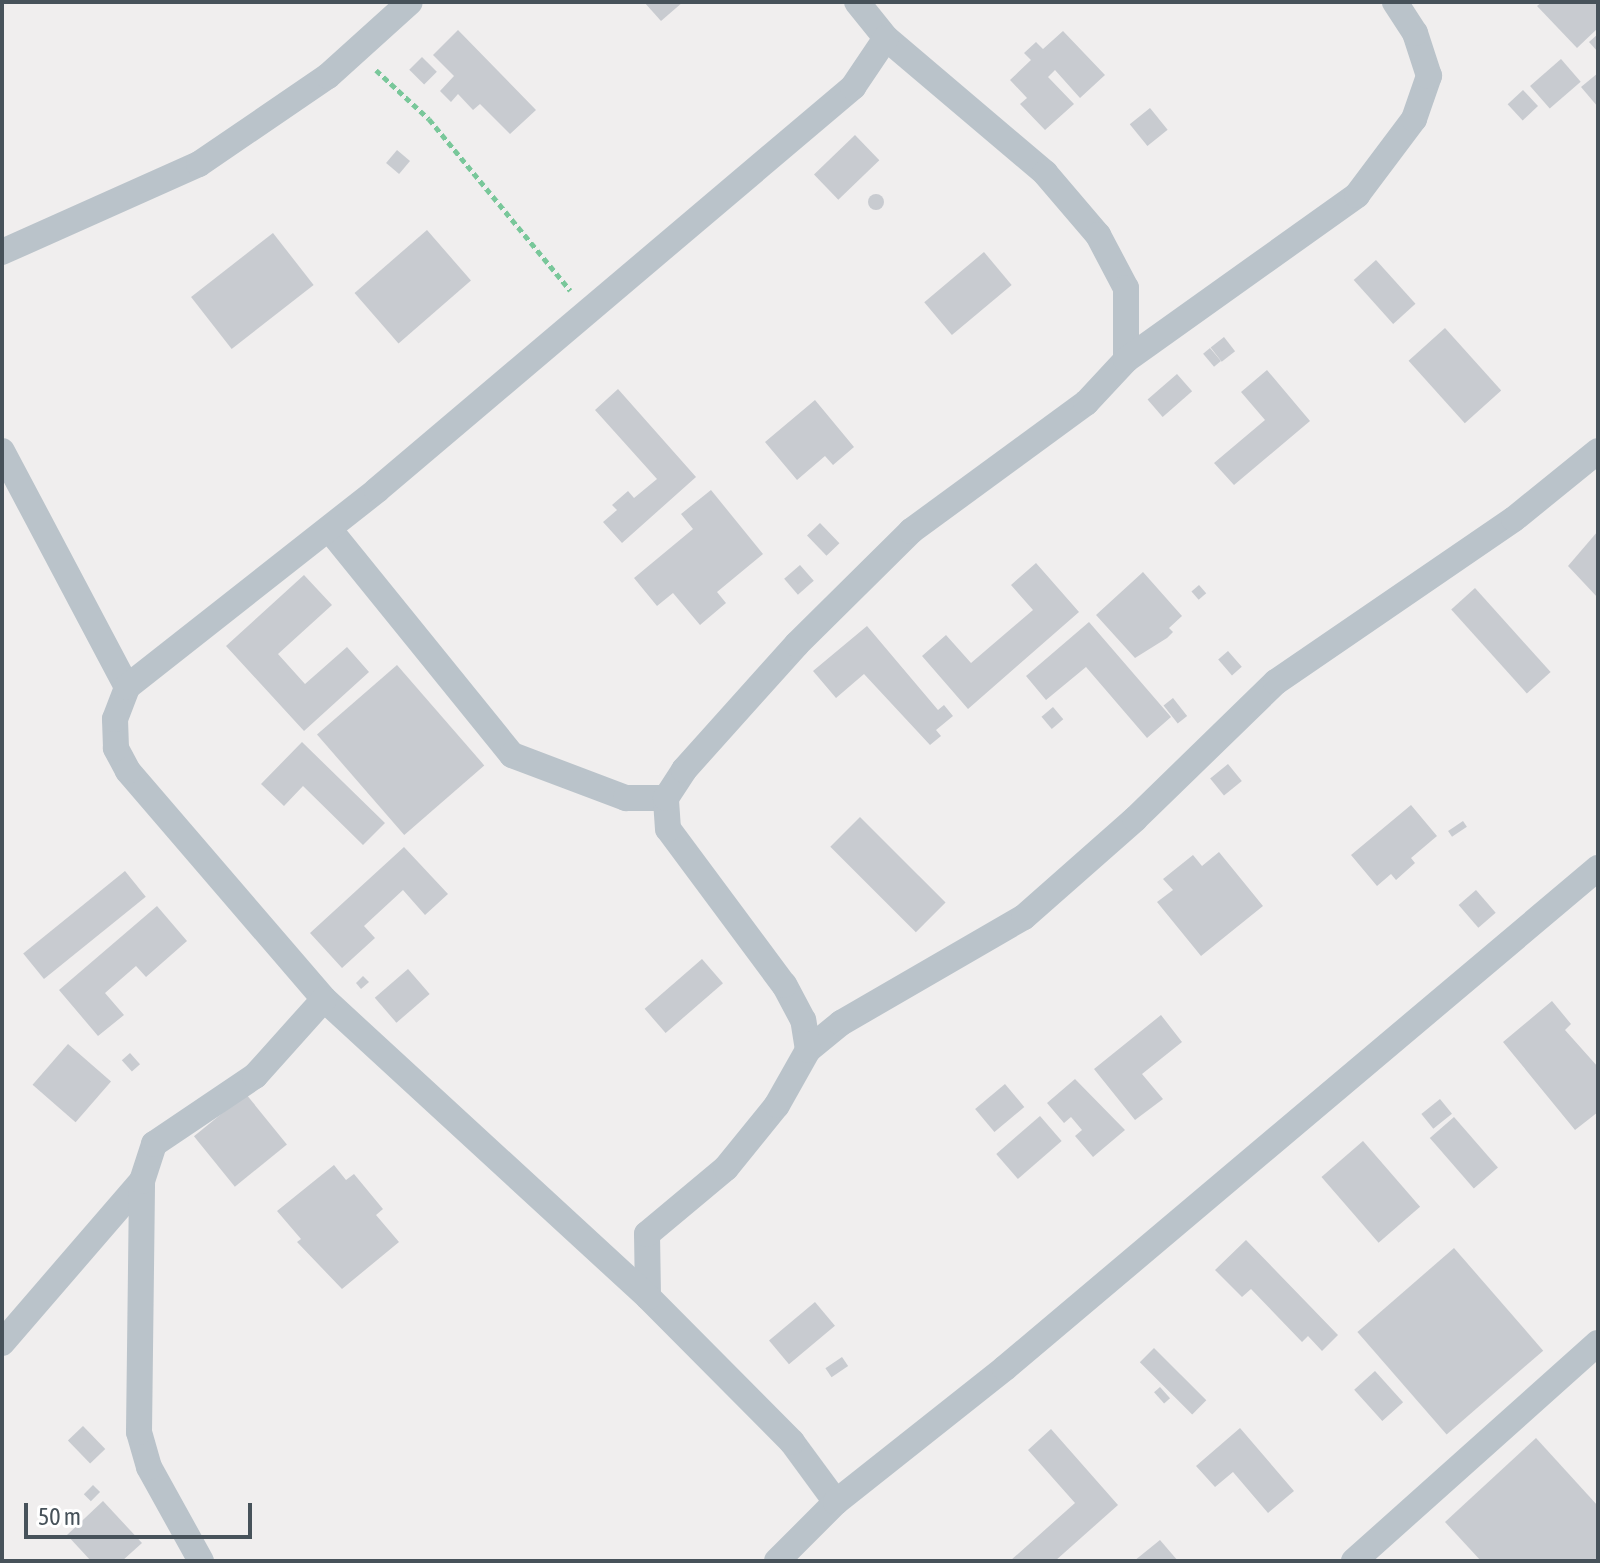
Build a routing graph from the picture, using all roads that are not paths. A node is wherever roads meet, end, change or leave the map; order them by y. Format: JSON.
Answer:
{"nodes":[{"id":1,"x":410,"y":2,"type":"edge"},
{"id":2,"x":857,"y":2,"type":"edge"},
{"id":3,"x":1395,"y":2,"type":"edge"},
{"id":4,"x":886,"y":38,"type":"junction"},
{"id":5,"x":2,"y":252,"type":"edge"},
{"id":6,"x":1126,"y":360,"type":"junction"},
{"id":7,"x":2,"y":451,"type":"edge"},
{"id":8,"x":1598,"y":451,"type":"edge"},
{"id":9,"x":329,"y":529,"type":"junction"},
{"id":10,"x":127,"y":687,"type":"junction"},
{"id":11,"x":666,"y":798,"type":"junction"},
{"id":12,"x":1598,"y":868,"type":"edge"},
{"id":13,"x":324,"y":999,"type":"junction"},
{"id":14,"x":808,"y":1050,"type":"junction"},
{"id":15,"x":142,"y":1181,"type":"junction"},
{"id":16,"x":648,"y":1297,"type":"junction"},
{"id":17,"x":2,"y":1343,"type":"edge"},
{"id":18,"x":1598,"y":1343,"type":"edge"},
{"id":19,"x":836,"y":1502,"type":"junction"},
{"id":20,"x":201,"y":1561,"type":"edge"},
{"id":21,"x":777,"y":1561,"type":"edge"},
{"id":22,"x":1354,"y":1561,"type":"edge"}],
"edges":[{"from":1,"to":5,"type":"street"},
{"from":2,"to":4,"type":"street"},
{"from":3,"to":6,"type":"street"},
{"from":4,"to":6,"type":"street"},
{"from":4,"to":9,"type":"street"},
{"from":6,"to":11,"type":"street"},
{"from":7,"to":10,"type":"street"},
{"from":8,"to":14,"type":"street"},
{"from":9,"to":10,"type":"street"},
{"from":9,"to":11,"type":"street"},
{"from":10,"to":13,"type":"street"},
{"from":11,"to":14,"type":"street"},
{"from":12,"to":19,"type":"street"},
{"from":13,"to":15,"type":"street"},
{"from":13,"to":16,"type":"street"},
{"from":14,"to":16,"type":"street"},
{"from":15,"to":17,"type":"street"},
{"from":15,"to":20,"type":"street"},
{"from":16,"to":19,"type":"street"},
{"from":18,"to":22,"type":"street"},
{"from":19,"to":21,"type":"street"}]}
